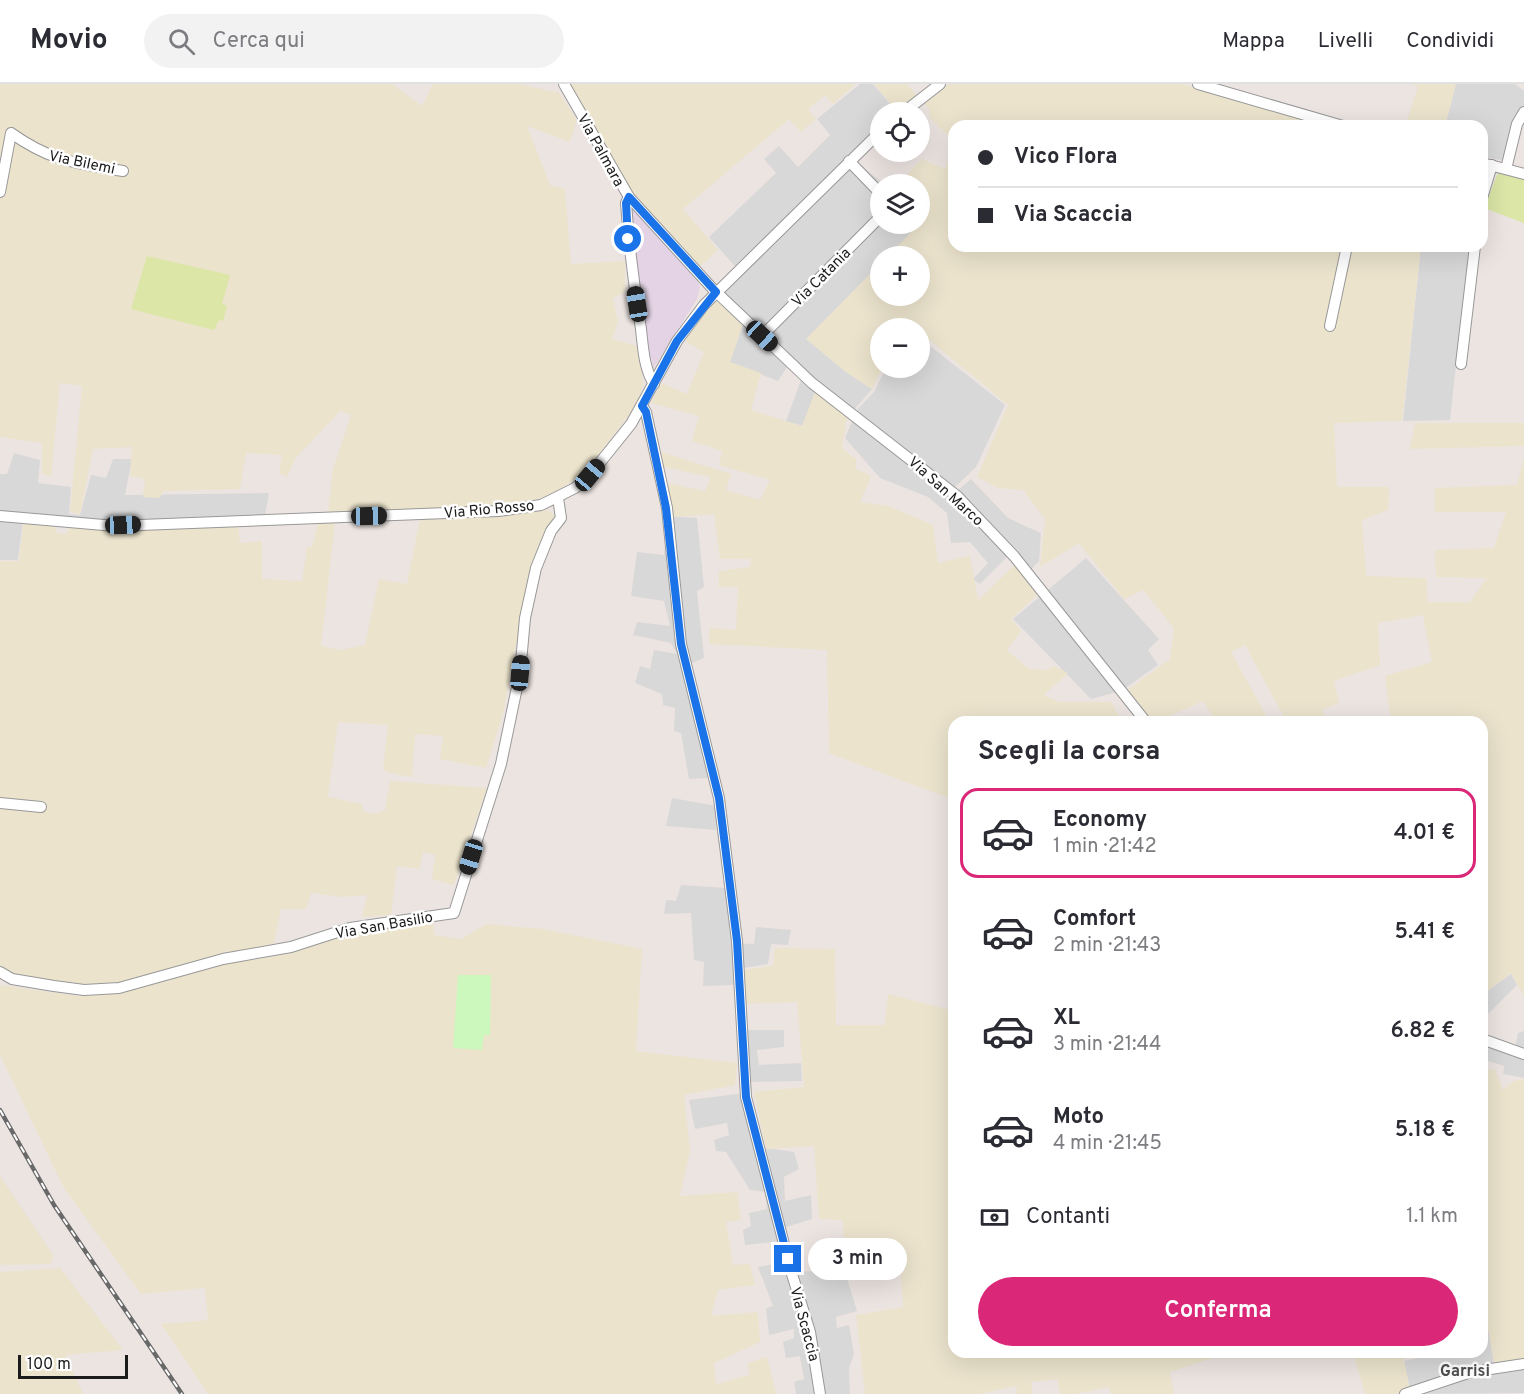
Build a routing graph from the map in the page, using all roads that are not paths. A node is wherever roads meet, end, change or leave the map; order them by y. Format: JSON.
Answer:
{"nodes":[{"id":1,"x":564,"y":84,"type":"edge"},
{"id":2,"x":940,"y":84,"type":"edge"},
{"id":3,"x":1198,"y":84,"type":"edge"},
{"id":4,"x":917,"y":102,"type":"edge"},
{"id":5,"x":1524,"y":112,"type":"edge"},
{"id":6,"x":1322,"y":120,"type":"edge"},
{"id":7,"x":870,"y":141,"type":"edge"},
{"id":8,"x":849,"y":161,"type":"junction"},
{"id":9,"x":1488,"y":164,"type":"edge"},
{"id":10,"x":1506,"y":169,"type":"junction"},
{"id":11,"x":123,"y":171,"type":"dead end"},
{"id":12,"x":1524,"y":174,"type":"edge"},
{"id":13,"x":870,"y":183,"type":"edge"},
{"id":14,"x":0,"y":192,"type":"edge"},
{"id":15,"x":629,"y":197,"type":"junction"},
{"id":16,"x":870,"y":228,"type":"edge"},
{"id":17,"x":1346,"y":252,"type":"edge"},
{"id":18,"x":1474,"y":252,"type":"edge"},
{"id":19,"x":716,"y":292,"type":"junction"},
{"id":20,"x":1330,"y":326,"type":"dead end"},
{"id":21,"x":762,"y":336,"type":"junction"},
{"id":22,"x":1461,"y":364,"type":"dead end"},
{"id":23,"x":654,"y":384,"type":"junction"},
{"id":24,"x":642,"y":406,"type":"junction"},
{"id":25,"x":558,"y":498,"type":"junction"},
{"id":26,"x":0,"y":516,"type":"edge"},
{"id":27,"x":1141,"y":716,"type":"edge"},
{"id":28,"x":0,"y":803,"type":"edge"},
{"id":29,"x":40,"y":807,"type":"dead end"},
{"id":30,"x":0,"y":972,"type":"edge"},
{"id":31,"x":1488,"y":1042,"type":"edge"},
{"id":32,"x":1524,"y":1054,"type":"edge"},
{"id":33,"x":1524,"y":1364,"type":"edge"},
{"id":34,"x":820,"y":1394,"type":"edge"},
{"id":35,"x":1404,"y":1394,"type":"edge"}],
"edges":[{"from":1,"to":15,"type":"street","name":"Via Palmara"},
{"from":2,"to":4,"type":"street"},
{"from":3,"to":6,"type":"street"},
{"from":5,"to":10,"type":"street"},
{"from":7,"to":8,"type":"street","name":"Via Rio Rosso"},
{"from":8,"to":13,"type":"street"},
{"from":8,"to":19,"type":"street","name":"Via Rio Rosso"},
{"from":9,"to":10,"type":"street"},
{"from":10,"to":12,"type":"street"},
{"from":11,"to":14,"type":"street","name":"Via Bilemi"},
{"from":15,"to":19,"type":"street","name":"Via Palmara"},
{"from":15,"to":23,"type":"street"},
{"from":16,"to":21,"type":"street","name":"Via Catania"},
{"from":17,"to":20,"type":"street"},
{"from":18,"to":22,"type":"street"},
{"from":19,"to":21,"type":"street","name":"Via San Marco"},
{"from":19,"to":23,"type":"street","name":"Via Rio Rosso"},
{"from":21,"to":27,"type":"street","name":"Via San Marco"},
{"from":23,"to":24,"type":"street","name":"Via Rio Rosso"},
{"from":24,"to":25,"type":"street","name":"Via Rio Rosso"},
{"from":24,"to":34,"type":"street","name":"Via Scaccia"},
{"from":25,"to":26,"type":"street","name":"Via Rio Rosso"},
{"from":25,"to":30,"type":"street","name":"Via San Basilio"},
{"from":28,"to":29,"type":"street"},
{"from":31,"to":32,"type":"street"},
{"from":33,"to":35,"type":"street"}]}
